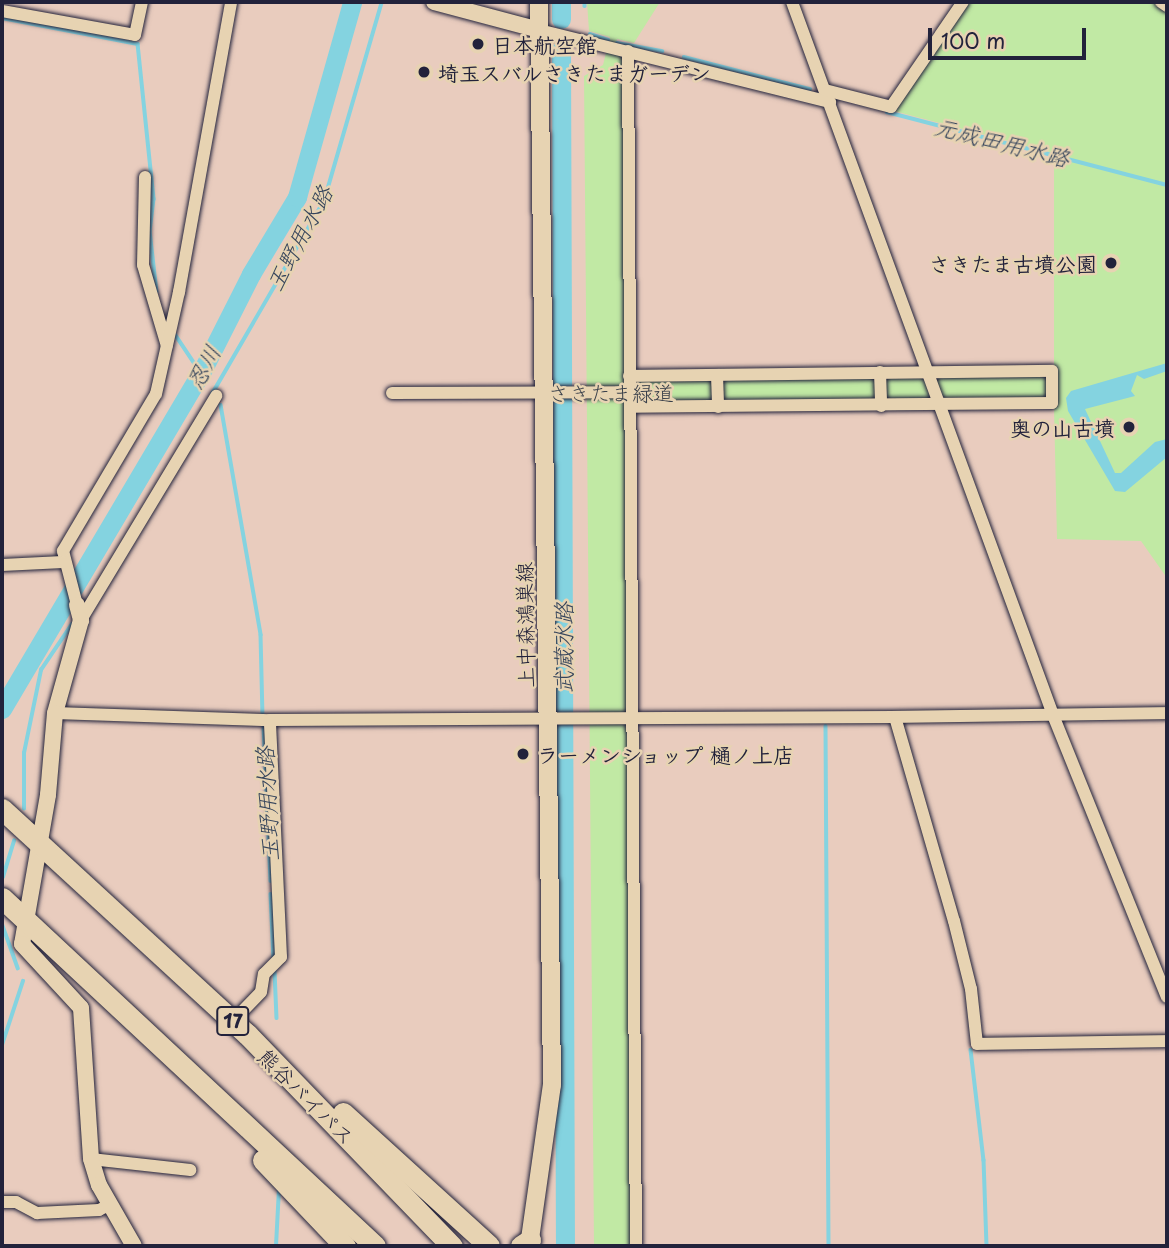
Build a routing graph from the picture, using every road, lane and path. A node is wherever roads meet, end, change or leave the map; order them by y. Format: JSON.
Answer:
{"nodes":[{"id":1,"x":142,"y":2,"type":"edge"},
{"id":2,"x":232,"y":2,"type":"edge"},
{"id":3,"x":434,"y":2,"type":"edge"},
{"id":4,"x":539,"y":2,"type":"edge"},
{"id":5,"x":792,"y":2,"type":"edge"},
{"id":6,"x":963,"y":2,"type":"edge"},
{"id":7,"x":1161,"y":2,"type":"edge"},
{"id":8,"x":1167,"y":6,"type":"edge"},
{"id":9,"x":2,"y":11,"type":"edge"},
{"id":10,"x":545,"y":31,"type":"junction"},
{"id":11,"x":628,"y":51,"type":"junction"},
{"id":12,"x":827,"y":96,"type":"junction"},
{"id":13,"x":145,"y":177,"type":"dead end"},
{"id":14,"x":167,"y":347,"type":"junction"},
{"id":15,"x":928,"y":371,"type":"junction"},
{"id":16,"x":880,"y":372,"type":"junction"},
{"id":17,"x":717,"y":375,"type":"junction"},
{"id":18,"x":629,"y":376,"type":"junction"},
{"id":19,"x":630,"y":392,"type":"junction"},
{"id":20,"x":392,"y":393,"type":"dead end"},
{"id":21,"x":550,"y":394,"type":"junction"},
{"id":22,"x":216,"y":396,"type":"dead end"},
{"id":23,"x":881,"y":406,"type":"junction"},
{"id":24,"x":941,"y":406,"type":"junction"},
{"id":25,"x":630,"y":407,"type":"junction"},
{"id":26,"x":718,"y":407,"type":"junction"},
{"id":27,"x":2,"y":565,"type":"edge"},
{"id":28,"x":64,"y":566,"type":"junction"},
{"id":29,"x":79,"y":612,"type":"junction"},
{"id":30,"x":55,"y":713,"type":"junction"},
{"id":31,"x":1167,"y":713,"type":"edge"},
{"id":32,"x":1054,"y":715,"type":"junction"},
{"id":33,"x":895,"y":717,"type":"junction"},
{"id":34,"x":632,"y":719,"type":"junction"},
{"id":35,"x":270,"y":720,"type":"junction"},
{"id":36,"x":552,"y":721,"type":"junction"},
{"id":37,"x":2,"y":809,"type":"edge"},
{"id":38,"x":40,"y":844,"type":"junction"},
{"id":39,"x":2,"y":898,"type":"edge"},
{"id":40,"x":24,"y":916,"type":"junction"},
{"id":41,"x":1167,"y":997,"type":"edge"},
{"id":42,"x":240,"y":1028,"type":"junction"},
{"id":43,"x":1167,"y":1041,"type":"edge"},
{"id":44,"x":203,"y":1090,"type":"junction"},
{"id":45,"x":91,"y":1159,"type":"junction"},
{"id":46,"x":190,"y":1170,"type":"dead end"},
{"id":47,"x":2,"y":1202,"type":"edge"},
{"id":48,"x":109,"y":1205,"type":"junction"},
{"id":49,"x":527,"y":1244,"type":"edge"},
{"id":50,"x":134,"y":1246,"type":"edge"},
{"id":51,"x":345,"y":1246,"type":"edge"},
{"id":52,"x":375,"y":1246,"type":"edge"},
{"id":53,"x":452,"y":1246,"type":"edge"},
{"id":54,"x":489,"y":1246,"type":"edge"},
{"id":55,"x":636,"y":1246,"type":"edge"}],
"edges":[{"from":1,"to":9,"type":"street"},
{"from":2,"to":14,"type":"street"},
{"from":3,"to":10,"type":"street"},
{"from":4,"to":10,"type":"main road","name":"上中森鴻巣線"},
{"from":5,"to":12,"type":"street"},
{"from":6,"to":12,"type":"street"},
{"from":7,"to":8,"type":"street"},
{"from":10,"to":11,"type":"street"},
{"from":10,"to":21,"type":"main road","name":"上中森鴻巣線"},
{"from":11,"to":12,"type":"street"},
{"from":11,"to":18,"type":"street"},
{"from":12,"to":15,"type":"street"},
{"from":13,"to":14,"type":"street"},
{"from":14,"to":28,"type":"street"},
{"from":15,"to":16,"type":"street"},
{"from":15,"to":24,"type":"street"},
{"from":15,"to":24,"type":"street"},
{"from":16,"to":17,"type":"street"},
{"from":16,"to":23,"type":"street"},
{"from":17,"to":18,"type":"street"},
{"from":17,"to":26,"type":"street"},
{"from":18,"to":19,"type":"street"},
{"from":19,"to":21,"type":"street"},
{"from":19,"to":25,"type":"street"},
{"from":20,"to":21,"type":"street"},
{"from":21,"to":36,"type":"main road","name":"上中森鴻巣線"},
{"from":22,"to":29,"type":"street"},
{"from":23,"to":24,"type":"street"},
{"from":23,"to":26,"type":"street"},
{"from":24,"to":32,"type":"street"},
{"from":25,"to":26,"type":"street"},
{"from":25,"to":34,"type":"street"},
{"from":27,"to":28,"type":"street"},
{"from":28,"to":29,"type":"street"},
{"from":29,"to":30,"type":"street"},
{"from":30,"to":35,"type":"street"},
{"from":30,"to":38,"type":"street"},
{"from":31,"to":32,"type":"street"},
{"from":32,"to":33,"type":"street"},
{"from":32,"to":41,"type":"street"},
{"from":33,"to":34,"type":"street"},
{"from":33,"to":43,"type":"street"},
{"from":34,"to":36,"type":"street"},
{"from":34,"to":55,"type":"street"},
{"from":35,"to":36,"type":"street"},
{"from":35,"to":42,"type":"street"},
{"from":36,"to":49,"type":"main road","name":"上中森鴻巣線"},
{"from":37,"to":38,"type":"highway","name":"熊谷バイパス","number":"17"},
{"from":38,"to":40,"type":"street"},
{"from":38,"to":42,"type":"highway","name":"熊谷バイパス","number":"17"},
{"from":39,"to":40,"type":"highway"},
{"from":40,"to":44,"type":"highway"},
{"from":40,"to":45,"type":"street"},
{"from":42,"to":53,"type":"highway","name":"熊谷バイパス","number":"17"},
{"from":42,"to":54,"type":"highway","number":"17"},
{"from":44,"to":51,"type":"highway"},
{"from":44,"to":52,"type":"highway"},
{"from":45,"to":46,"type":"street"},
{"from":45,"to":48,"type":"street"},
{"from":47,"to":48,"type":"street"},
{"from":48,"to":50,"type":"street"}]}
